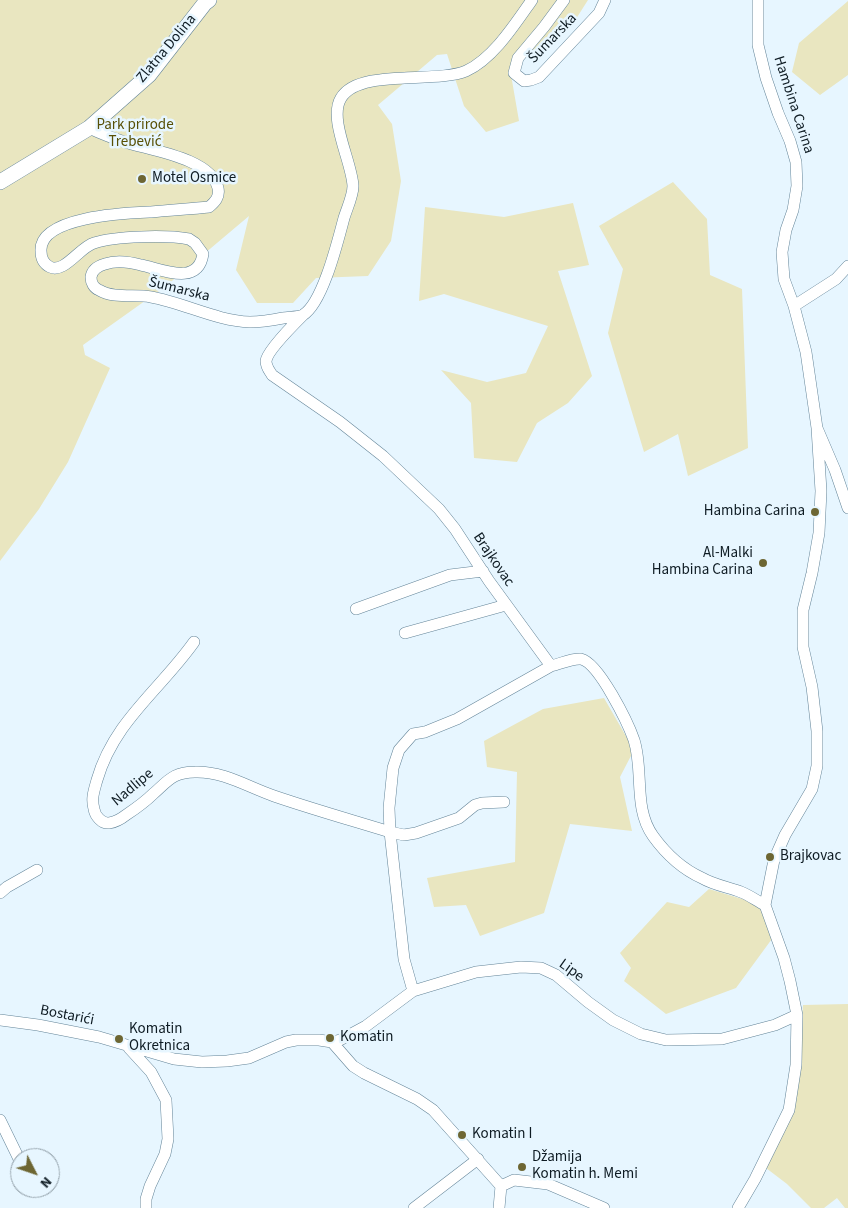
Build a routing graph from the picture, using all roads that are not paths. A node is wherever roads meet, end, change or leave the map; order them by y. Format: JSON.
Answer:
{"nodes":[{"id":1,"x":210,"y":0,"type":"edge"},
{"id":2,"x":532,"y":0,"type":"edge"},
{"id":3,"x":564,"y":0,"type":"edge"},
{"id":4,"x":606,"y":0,"type":"edge"},
{"id":5,"x":758,"y":0,"type":"edge"},
{"id":6,"x":89,"y":128,"type":"junction"},
{"id":7,"x":0,"y":182,"type":"edge"},
{"id":8,"x":848,"y":266,"type":"edge"},
{"id":9,"x":794,"y":306,"type":"junction"},
{"id":10,"x":303,"y":315,"type":"junction"},
{"id":11,"x":817,"y":428,"type":"junction"},
{"id":12,"x":848,"y":508,"type":"edge"},
{"id":13,"x":483,"y":571,"type":"junction"},
{"id":14,"x":506,"y":605,"type":"junction"},
{"id":15,"x":356,"y":609,"type":"dead end"},
{"id":16,"x":405,"y":633,"type":"dead end"},
{"id":17,"x":194,"y":642,"type":"dead end"},
{"id":18,"x":551,"y":666,"type":"junction"},
{"id":19,"x":504,"y":802,"type":"dead end"},
{"id":20,"x":390,"y":832,"type":"junction"},
{"id":21,"x":37,"y":870,"type":"dead end"},
{"id":22,"x":0,"y":893,"type":"edge"},
{"id":23,"x":765,"y":905,"type":"junction"},
{"id":24,"x":412,"y":991,"type":"junction"},
{"id":25,"x":797,"y":1016,"type":"junction"},
{"id":26,"x":0,"y":1020,"type":"edge"},
{"id":27,"x":332,"y":1042,"type":"junction"},
{"id":28,"x":128,"y":1047,"type":"junction"},
{"id":29,"x":0,"y":1120,"type":"edge"},
{"id":30,"x":14,"y":1148,"type":"edge"},
{"id":31,"x":478,"y":1159,"type":"junction"},
{"id":32,"x":501,"y":1186,"type":"junction"},
{"id":33,"x":146,"y":1208,"type":"edge"},
{"id":34,"x":414,"y":1208,"type":"edge"},
{"id":35,"x":499,"y":1208,"type":"edge"},
{"id":36,"x":604,"y":1208,"type":"edge"},
{"id":37,"x":738,"y":1208,"type":"edge"}],
"edges":[{"from":1,"to":6,"type":"main road","name":"Zlatna Dolina"},
{"from":2,"to":10,"type":"street"},
{"from":3,"to":4,"type":"street","name":"Šumarska"},
{"from":5,"to":9,"type":"street","name":"Hambina Carina"},
{"from":6,"to":7,"type":"main road","name":"Zlatna Dolina"},
{"from":6,"to":10,"type":"street","name":"Šumarska"},
{"from":8,"to":9,"type":"street"},
{"from":9,"to":11,"type":"street","name":"Hambina Carina"},
{"from":10,"to":13,"type":"street","name":"Brajkovac"},
{"from":11,"to":12,"type":"street","name":"Hambina Carina"},
{"from":11,"to":23,"type":"street"},
{"from":13,"to":14,"type":"street","name":"Brajkovac"},
{"from":13,"to":15,"type":"street"},
{"from":14,"to":16,"type":"street"},
{"from":14,"to":18,"type":"street","name":"Brajkovac"},
{"from":17,"to":20,"type":"street","name":"Nadlipe"},
{"from":18,"to":20,"type":"street"},
{"from":18,"to":23,"type":"street"},
{"from":19,"to":20,"type":"street"},
{"from":20,"to":24,"type":"street"},
{"from":21,"to":22,"type":"street"},
{"from":23,"to":25,"type":"street"},
{"from":24,"to":25,"type":"street","name":"Lipe"},
{"from":24,"to":27,"type":"street","name":"Lipe"},
{"from":25,"to":37,"type":"street"},
{"from":26,"to":28,"type":"street","name":"Bostarići"},
{"from":27,"to":28,"type":"street","name":"Bostarići"},
{"from":27,"to":31,"type":"street"},
{"from":28,"to":33,"type":"street"},
{"from":29,"to":30,"type":"street"},
{"from":31,"to":32,"type":"street"},
{"from":31,"to":34,"type":"street"},
{"from":32,"to":35,"type":"street"},
{"from":32,"to":36,"type":"street"}]}
